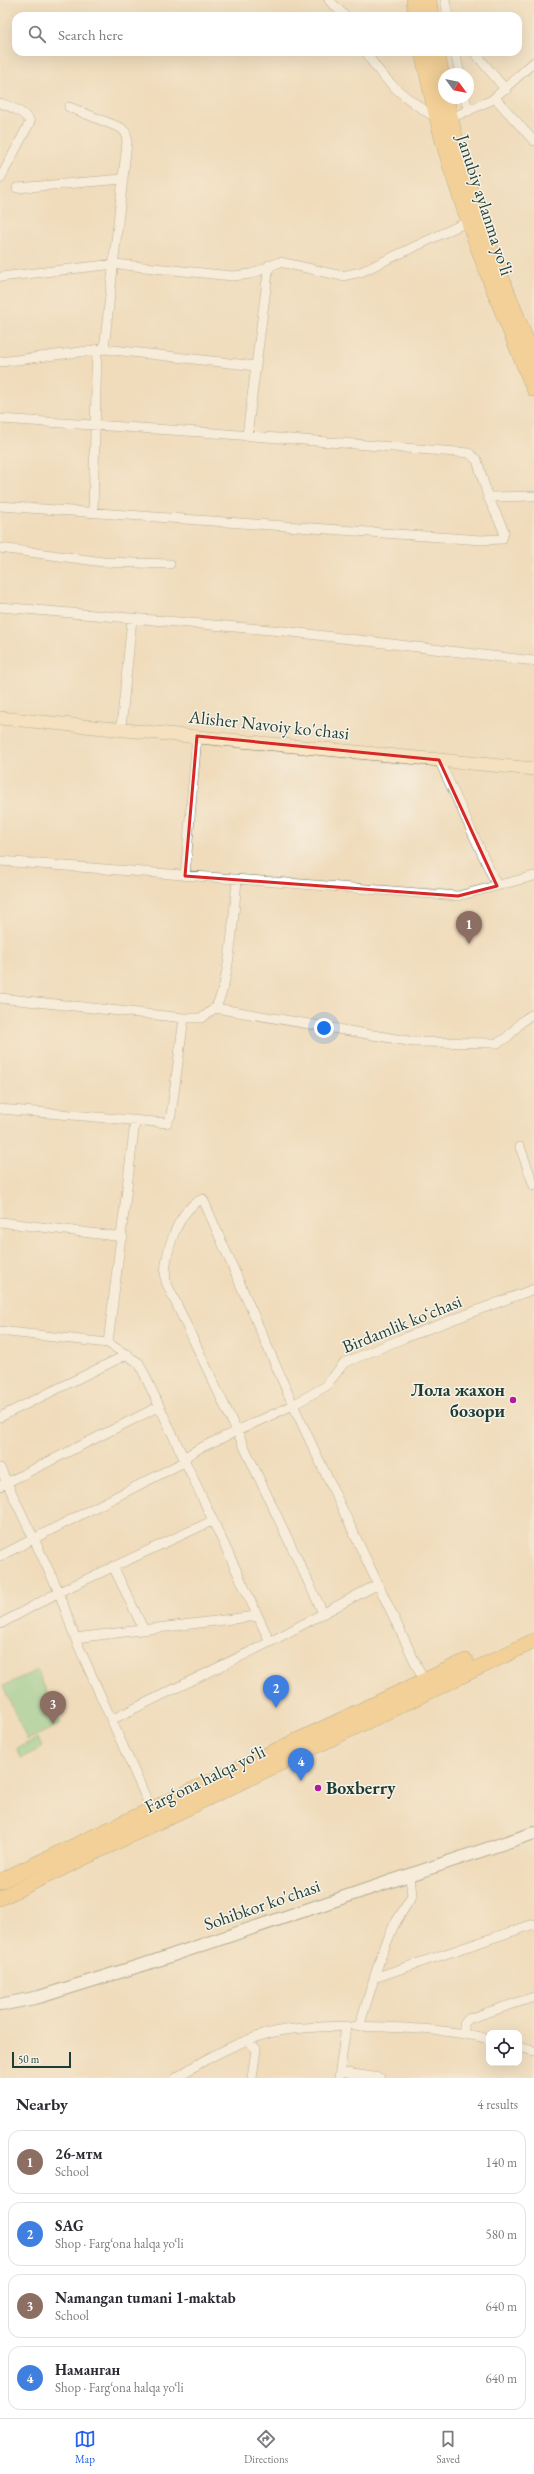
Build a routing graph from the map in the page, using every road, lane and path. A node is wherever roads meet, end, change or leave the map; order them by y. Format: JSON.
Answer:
{"nodes":[{"id":1,"x":329,"y":0,"type":"edge"},
{"id":2,"x":414,"y":0,"type":"edge"},
{"id":3,"x":429,"y":0,"type":"edge"},
{"id":4,"x":445,"y":0,"type":"edge"},
{"id":5,"x":341,"y":12,"type":"edge"},
{"id":6,"x":416,"y":12,"type":"edge"},
{"id":7,"x":430,"y":12,"type":"edge"},
{"id":8,"x":447,"y":12,"type":"edge"},
{"id":9,"x":369,"y":56,"type":"edge"},
{"id":10,"x":423,"y":56,"type":"edge"},
{"id":11,"x":438,"y":56,"type":"edge"},
{"id":12,"x":456,"y":56,"type":"edge"},
{"id":13,"x":477,"y":56,"type":"edge"},
{"id":14,"x":534,"y":62,"type":"edge"},
{"id":15,"x":440,"y":68,"type":"edge"},
{"id":16,"x":459,"y":68,"type":"edge"},
{"id":17,"x":506,"y":90,"type":"junction"},
{"id":18,"x":495,"y":98,"type":"junction"},
{"id":19,"x":0,"y":102,"type":"edge"},
{"id":20,"x":445,"y":104,"type":"edge"},
{"id":21,"x":467,"y":104,"type":"edge"},
{"id":22,"x":69,"y":107,"type":"dead end"},
{"id":23,"x":469,"y":111,"type":"junction"},
{"id":24,"x":444,"y":118,"type":"junction"},
{"id":25,"x":534,"y":141,"type":"edge"},
{"id":26,"x":0,"y":179,"type":"edge"},
{"id":27,"x":123,"y":179,"type":"junction"},
{"id":28,"x":17,"y":188,"type":"dead end"},
{"id":29,"x":469,"y":221,"type":"junction"},
{"id":30,"x":115,"y":264,"type":"junction"},
{"id":31,"x":269,"y":266,"type":"junction"},
{"id":32,"x":0,"y":277,"type":"edge"},
{"id":33,"x":101,"y":349,"type":"junction"},
{"id":34,"x":534,"y":360,"type":"edge"},
{"id":35,"x":0,"y":362,"type":"edge"},
{"id":36,"x":256,"y":366,"type":"junction"},
{"id":37,"x":534,"y":389,"type":"edge"},
{"id":38,"x":0,"y":420,"type":"edge"},
{"id":39,"x":96,"y":425,"type":"junction"},
{"id":40,"x":247,"y":436,"type":"junction"},
{"id":41,"x":534,"y":496,"type":"edge"},
{"id":42,"x":488,"y":497,"type":"junction"},
{"id":43,"x":0,"y":506,"type":"edge"},
{"id":44,"x":93,"y":513,"type":"junction"},
{"id":45,"x":0,"y":548,"type":"edge"},
{"id":46,"x":170,"y":564,"type":"dead end"},
{"id":47,"x":0,"y":607,"type":"edge"},
{"id":48,"x":132,"y":618,"type":"junction"},
{"id":49,"x":534,"y":662,"type":"edge"},
{"id":50,"x":0,"y":718,"type":"edge"},
{"id":51,"x":121,"y":728,"type":"junction"},
{"id":52,"x":197,"y":736,"type":"junction"},
{"id":53,"x":439,"y":760,"type":"junction"},
{"id":54,"x":534,"y":769,"type":"edge"},
{"id":55,"x":0,"y":861,"type":"edge"},
{"id":56,"x":185,"y":876,"type":"junction"},
{"id":57,"x":534,"y":876,"type":"edge"},
{"id":58,"x":237,"y":880,"type":"junction"},
{"id":59,"x":496,"y":886,"type":"junction"},
{"id":60,"x":0,"y":998,"type":"edge"},
{"id":61,"x":215,"y":1008,"type":"junction"},
{"id":62,"x":534,"y":1014,"type":"edge"},
{"id":63,"x":184,"y":1018,"type":"junction"},
{"id":64,"x":0,"y":1109,"type":"edge"},
{"id":65,"x":135,"y":1122,"type":"junction"},
{"id":66,"x":520,"y":1147,"type":"dead end"},
{"id":67,"x":534,"y":1186,"type":"edge"},
{"id":68,"x":0,"y":1222,"type":"edge"},
{"id":69,"x":122,"y":1237,"type":"junction"},
{"id":70,"x":534,"y":1289,"type":"edge"},
{"id":71,"x":0,"y":1331,"type":"edge"},
{"id":72,"x":108,"y":1343,"type":"junction"},
{"id":73,"x":128,"y":1354,"type":"junction"},
{"id":74,"x":293,"y":1405,"type":"junction"},
{"id":75,"x":158,"y":1407,"type":"junction"},
{"id":76,"x":0,"y":1416,"type":"edge"},
{"id":77,"x":236,"y":1430,"type":"junction"},
{"id":78,"x":184,"y":1462,"type":"junction"},
{"id":79,"x":0,"y":1468,"type":"edge"},
{"id":80,"x":4,"y":1484,"type":"edge"},
{"id":81,"x":212,"y":1521,"type":"junction"},
{"id":82,"x":34,"y":1538,"type":"junction"},
{"id":83,"x":0,"y":1556,"type":"edge"},
{"id":84,"x":113,"y":1566,"type":"junction"},
{"id":85,"x":378,"y":1584,"type":"junction"},
{"id":86,"x":59,"y":1592,"type":"junction"},
{"id":87,"x":323,"y":1613,"type":"junction"},
{"id":88,"x":258,"y":1616,"type":"junction"},
{"id":89,"x":0,"y":1624,"type":"edge"},
{"id":90,"x":143,"y":1628,"type":"junction"},
{"id":91,"x":534,"y":1629,"type":"edge"},
{"id":92,"x":75,"y":1638,"type":"junction"},
{"id":93,"x":534,"y":1641,"type":"edge"},
{"id":94,"x":270,"y":1642,"type":"junction"},
{"id":95,"x":424,"y":1681,"type":"junction"},
{"id":96,"x":111,"y":1720,"type":"junction"},
{"id":97,"x":151,"y":1809,"type":"junction"},
{"id":98,"x":534,"y":1835,"type":"edge"},
{"id":99,"x":410,"y":1875,"type":"junction"},
{"id":100,"x":0,"y":1881,"type":"edge"},
{"id":101,"x":0,"y":1898,"type":"edge"},
{"id":102,"x":534,"y":1924,"type":"edge"},
{"id":103,"x":374,"y":1978,"type":"junction"},
{"id":104,"x":534,"y":1997,"type":"edge"},
{"id":105,"x":0,"y":2005,"type":"edge"},
{"id":106,"x":346,"y":2026,"type":"junction"},
{"id":107,"x":359,"y":2027,"type":"junction"},
{"id":108,"x":464,"y":2034,"type":"junction"},
{"id":109,"x":486,"y":2038,"type":"edge"},
{"id":110,"x":248,"y":2040,"type":"junction"},
{"id":111,"x":522,"y":2048,"type":"edge"},
{"id":112,"x":534,"y":2051,"type":"edge"},
{"id":113,"x":340,"y":2075,"type":"edge"},
{"id":114,"x":176,"y":2078,"type":"edge"},
{"id":115,"x":252,"y":2078,"type":"edge"},
{"id":116,"x":380,"y":2078,"type":"edge"}],
"edges":[{"from":1,"to":5,"type":"street"},
{"from":2,"to":6,"type":"highway"},
{"from":3,"to":7,"type":"highway"},
{"from":4,"to":8,"type":"street"},
{"from":9,"to":24,"type":"street"},
{"from":10,"to":24,"type":"highway","name":"Janubiy aylanma yoʻli"},
{"from":11,"to":15,"type":"highway"},
{"from":12,"to":16,"type":"street"},
{"from":13,"to":17,"type":"street"},
{"from":14,"to":17,"type":"street"},
{"from":17,"to":18,"type":"street"},
{"from":18,"to":23,"type":"street"},
{"from":18,"to":25,"type":"street"},
{"from":19,"to":26,"type":"street"},
{"from":20,"to":24,"type":"highway","name":"Janubiy aylanma yoʻli"},
{"from":21,"to":23,"type":"street"},
{"from":22,"to":27,"type":"street"},
{"from":23,"to":24,"type":"street"},
{"from":24,"to":29,"type":"highway","name":"Janubiy aylanma yoʻli"},
{"from":24,"to":34,"type":"highway","name":"Janubiy aylanma yoʻli"},
{"from":27,"to":28,"type":"street"},
{"from":27,"to":30,"type":"street"},
{"from":29,"to":31,"type":"street"},
{"from":29,"to":37,"type":"highway","name":"Janubiy aylanma yoʻli"},
{"from":30,"to":31,"type":"street"},
{"from":30,"to":32,"type":"street"},
{"from":30,"to":33,"type":"street"},
{"from":31,"to":36,"type":"street"},
{"from":33,"to":35,"type":"street"},
{"from":33,"to":36,"type":"street"},
{"from":33,"to":39,"type":"street"},
{"from":36,"to":40,"type":"street"},
{"from":38,"to":39,"type":"street"},
{"from":39,"to":40,"type":"street"},
{"from":39,"to":44,"type":"street"},
{"from":40,"to":42,"type":"street"},
{"from":41,"to":42,"type":"street"},
{"from":42,"to":44,"type":"street"},
{"from":43,"to":44,"type":"street"},
{"from":45,"to":46,"type":"street"},
{"from":47,"to":48,"type":"street"},
{"from":48,"to":49,"type":"street"},
{"from":48,"to":51,"type":"street"},
{"from":50,"to":51,"type":"main road","name":"Alisher Navoiy ko'chasi"},
{"from":51,"to":52,"type":"main road","name":"Alisher Navoiy ko'chasi"},
{"from":52,"to":53,"type":"main road","name":"Alisher Navoiy ko'chasi"},
{"from":52,"to":56,"type":"street"},
{"from":53,"to":54,"type":"main road","name":"Alisher Navoiy ko'chasi"},
{"from":53,"to":59,"type":"street"},
{"from":55,"to":56,"type":"street"},
{"from":56,"to":58,"type":"street"},
{"from":57,"to":59,"type":"street"},
{"from":58,"to":59,"type":"street"},
{"from":58,"to":61,"type":"street"},
{"from":60,"to":63,"type":"street"},
{"from":61,"to":62,"type":"street"},
{"from":61,"to":63,"type":"street"},
{"from":63,"to":65,"type":"street"},
{"from":64,"to":65,"type":"street"},
{"from":65,"to":69,"type":"street"},
{"from":66,"to":67,"type":"street"},
{"from":68,"to":69,"type":"street"},
{"from":69,"to":72,"type":"street"},
{"from":70,"to":74,"type":"street","name":"Birdamlik koʻchasi"},
{"from":71,"to":72,"type":"street"},
{"from":72,"to":73,"type":"street"},
{"from":73,"to":75,"type":"street"},
{"from":73,"to":76,"type":"street"},
{"from":74,"to":77,"type":"street","name":"Birdamlik koʻchasi"},
{"from":74,"to":77,"type":"street"},
{"from":74,"to":85,"type":"street"},
{"from":75,"to":78,"type":"street"},
{"from":75,"to":80,"type":"street"},
{"from":77,"to":78,"type":"street","name":"Birdamlik koʻchasi"},
{"from":77,"to":87,"type":"street"},
{"from":78,"to":81,"type":"street"},
{"from":78,"to":82,"type":"street","name":"Birdamlik koʻchasi"},
{"from":79,"to":80,"type":"street"},
{"from":80,"to":82,"type":"street"},
{"from":81,"to":84,"type":"street"},
{"from":81,"to":88,"type":"street"},
{"from":82,"to":83,"type":"street","name":"Birdamlik koʻchasi"},
{"from":82,"to":86,"type":"street"},
{"from":84,"to":86,"type":"street"},
{"from":84,"to":90,"type":"street"},
{"from":85,"to":87,"type":"street"},
{"from":85,"to":95,"type":"street"},
{"from":86,"to":89,"type":"street"},
{"from":86,"to":92,"type":"street"},
{"from":87,"to":94,"type":"street"},
{"from":88,"to":90,"type":"street"},
{"from":88,"to":94,"type":"street"},
{"from":90,"to":92,"type":"street"},
{"from":91,"to":95,"type":"highway","name":"Farg‘ona halqa yo‘li"},
{"from":92,"to":96,"type":"street"},
{"from":93,"to":101,"type":"highway","name":"Farg‘ona halqa yo‘li"},
{"from":94,"to":96,"type":"street"},
{"from":95,"to":97,"type":"highway","name":"Farg‘ona halqa yo‘li"},
{"from":96,"to":97,"type":"street"},
{"from":97,"to":100,"type":"highway","name":"Farg‘ona halqa yo‘li"},
{"from":98,"to":99,"type":"street","name":"Sohibkor ko'chasi"},
{"from":99,"to":103,"type":"street"},
{"from":99,"to":105,"type":"street","name":"Sohibkor ko'chasi"},
{"from":102,"to":103,"type":"street"},
{"from":103,"to":107,"type":"street"},
{"from":104,"to":108,"type":"street"},
{"from":106,"to":107,"type":"street"},
{"from":106,"to":110,"type":"street"},
{"from":106,"to":113,"type":"street"},
{"from":107,"to":108,"type":"street"},
{"from":108,"to":109,"type":"street"},
{"from":110,"to":114,"type":"street"},
{"from":110,"to":115,"type":"street"},
{"from":111,"to":112,"type":"street"},
{"from":113,"to":116,"type":"street"}]}
